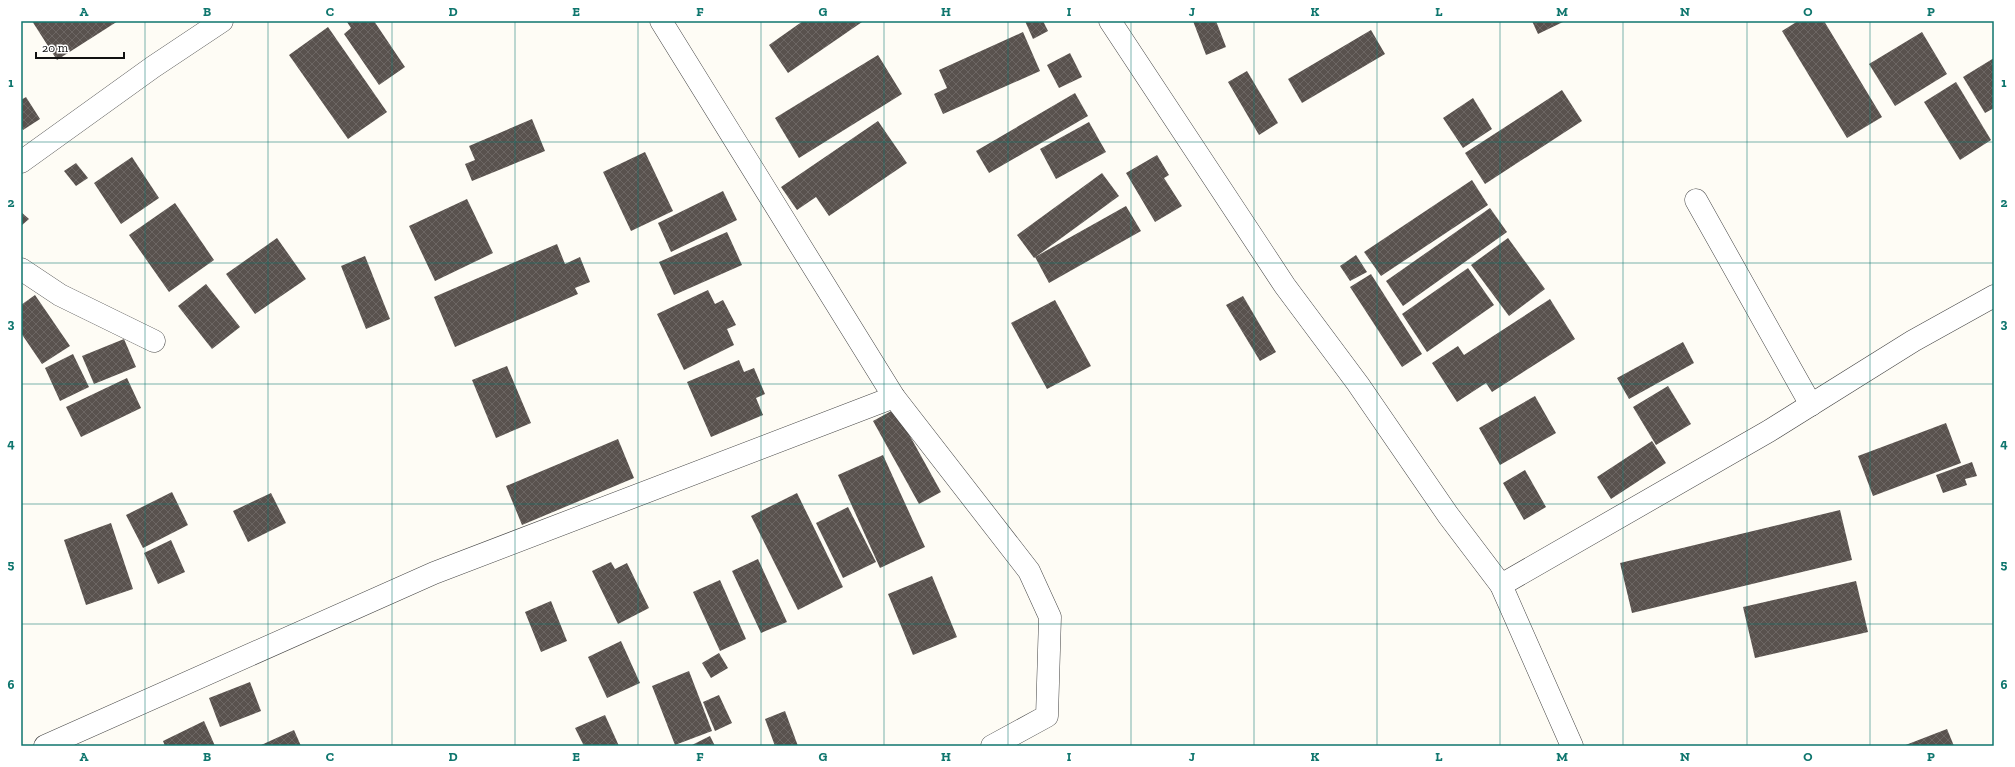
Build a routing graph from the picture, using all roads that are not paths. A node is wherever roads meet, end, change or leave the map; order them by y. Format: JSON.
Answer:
{"nodes":[{"id":1,"x":222,"y":21,"type":"edge"},
{"id":2,"x":661,"y":21,"type":"edge"},
{"id":3,"x":1117,"y":23,"type":"edge"},
{"id":4,"x":22,"y":158,"type":"edge"},
{"id":5,"x":1696,"y":200,"type":"dead end"},
{"id":6,"x":21,"y":269,"type":"edge"},
{"id":7,"x":1994,"y":296,"type":"edge"},
{"id":8,"x":154,"y":341,"type":"dead end"},
{"id":9,"x":894,"y":397,"type":"junction"},
{"id":10,"x":1811,"y":405,"type":"junction"},
{"id":11,"x":1501,"y":585,"type":"junction"},
{"id":12,"x":45,"y":746,"type":"edge"},
{"id":13,"x":992,"y":746,"type":"edge"},
{"id":14,"x":1572,"y":746,"type":"edge"}],
"edges":[{"from":1,"to":4,"type":"street"},
{"from":2,"to":9,"type":"street"},
{"from":3,"to":11,"type":"street"},
{"from":5,"to":10,"type":"street"},
{"from":6,"to":8,"type":"street"},
{"from":7,"to":10,"type":"street"},
{"from":9,"to":12,"type":"street"},
{"from":9,"to":13,"type":"street"},
{"from":10,"to":11,"type":"street"},
{"from":11,"to":14,"type":"street"}]}
